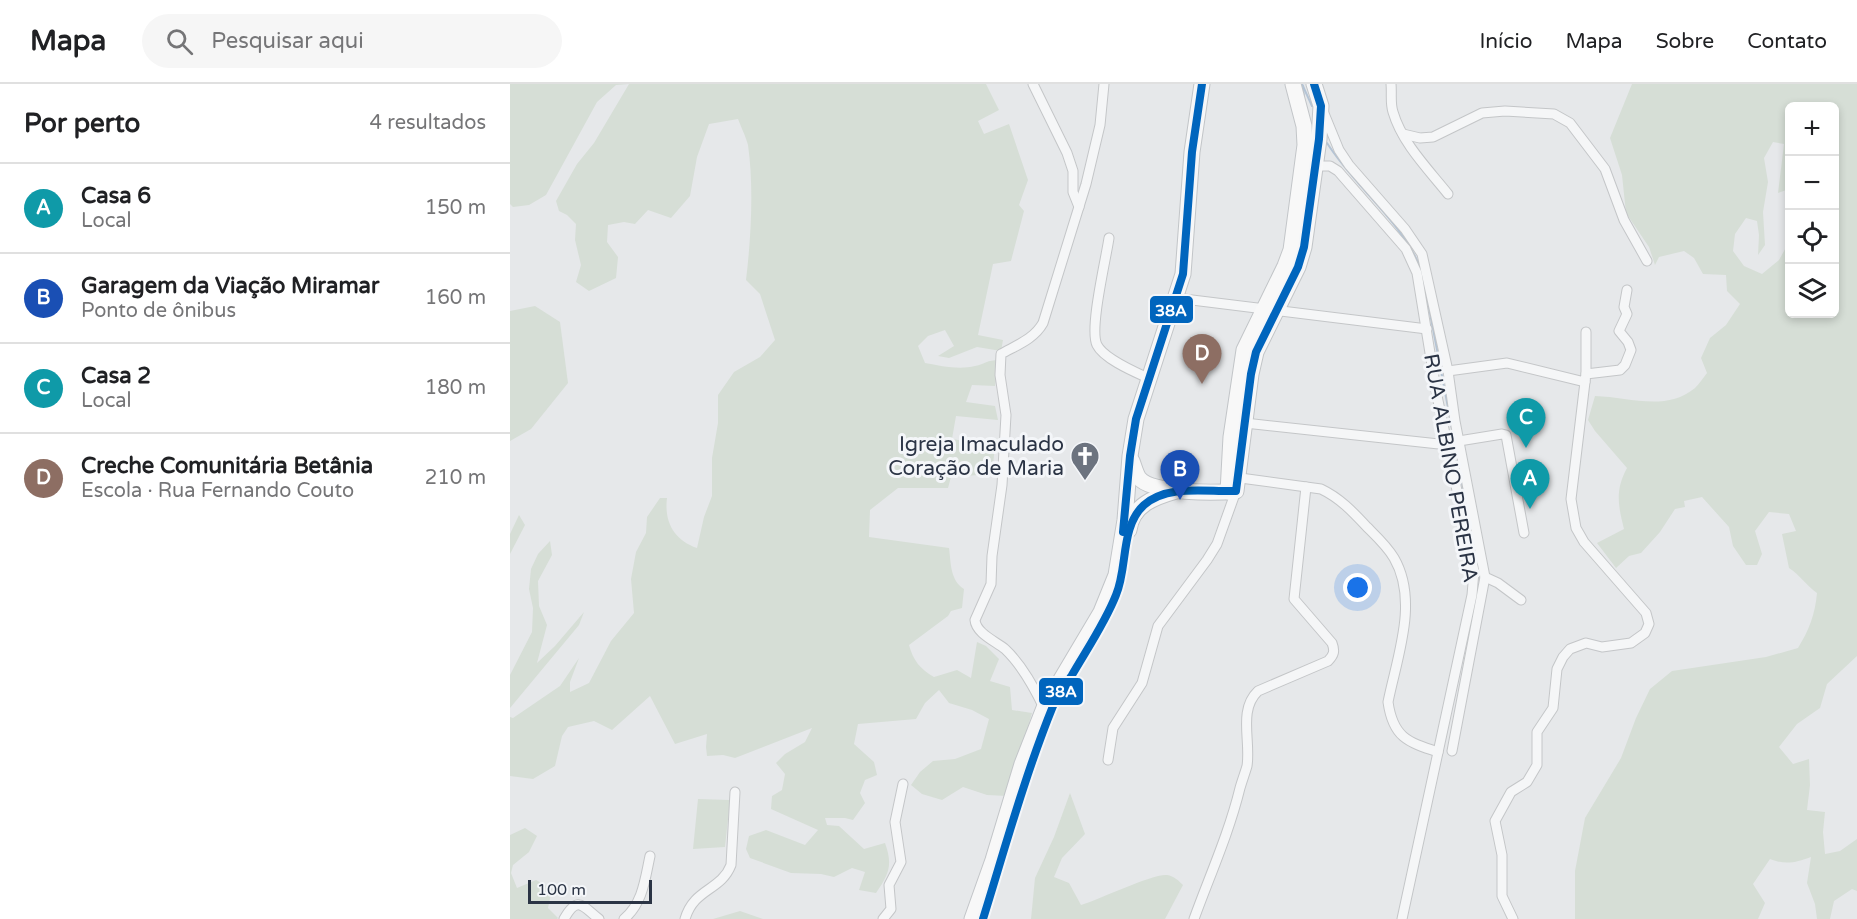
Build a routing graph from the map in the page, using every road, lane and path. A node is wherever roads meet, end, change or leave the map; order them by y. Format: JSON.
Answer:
{"nodes":[{"id":1,"x":1033,"y":84,"type":"edge"},
{"id":2,"x":1104,"y":84,"type":"edge"},
{"id":3,"x":1202,"y":84,"type":"edge"},
{"id":4,"x":1293,"y":84,"type":"edge"},
{"id":5,"x":1314,"y":84,"type":"edge"},
{"id":6,"x":1391,"y":84,"type":"edge"},
{"id":7,"x":1321,"y":106,"type":"junction"},
{"id":8,"x":1403,"y":134,"type":"junction"},
{"id":9,"x":1315,"y":166,"type":"junction"},
{"id":10,"x":1448,"y":194,"type":"dead end"},
{"id":11,"x":1078,"y":207,"type":"junction"},
{"id":12,"x":1109,"y":238,"type":"dead end"},
{"id":13,"x":1647,"y":261,"type":"dead end"},
{"id":14,"x":1627,"y":290,"type":"dead end"},
{"id":15,"x":1176,"y":298,"type":"junction"},
{"id":16,"x":1271,"y":309,"type":"junction"},
{"id":17,"x":1426,"y":329,"type":"junction"},
{"id":18,"x":1586,"y":332,"type":"dead end"},
{"id":19,"x":1148,"y":378,"type":"junction"},
{"id":20,"x":1445,"y":378,"type":"junction"},
{"id":21,"x":1585,"y":378,"type":"junction"},
{"id":22,"x":1437,"y":396,"type":"junction"},
{"id":23,"x":1245,"y":423,"type":"junction"},
{"id":24,"x":1454,"y":443,"type":"junction"},
{"id":25,"x":1130,"y":456,"type":"junction"},
{"id":26,"x":1306,"y":487,"type":"junction"},
{"id":27,"x":1232,"y":488,"type":"junction"},
{"id":28,"x":1176,"y":491,"type":"junction"},
{"id":29,"x":1524,"y":533,"type":"dead end"},
{"id":30,"x":1485,"y":578,"type":"junction"},
{"id":31,"x":1521,"y":600,"type":"dead end"},
{"id":32,"x":1044,"y":708,"type":"junction"},
{"id":33,"x":1452,"y":751,"type":"dead end"},
{"id":34,"x":1438,"y":752,"type":"junction"},
{"id":35,"x":1107,"y":760,"type":"dead end"},
{"id":36,"x":903,"y":784,"type":"dead end"},
{"id":37,"x":735,"y":792,"type":"dead end"},
{"id":38,"x":650,"y":856,"type":"dead end"},
{"id":39,"x":564,"y":919,"type":"edge"},
{"id":40,"x":599,"y":919,"type":"edge"},
{"id":41,"x":624,"y":919,"type":"edge"},
{"id":42,"x":685,"y":919,"type":"edge"},
{"id":43,"x":883,"y":919,"type":"edge"},
{"id":44,"x":972,"y":919,"type":"edge"},
{"id":45,"x":983,"y":919,"type":"edge"},
{"id":46,"x":1194,"y":919,"type":"edge"},
{"id":47,"x":1402,"y":919,"type":"edge"},
{"id":48,"x":1513,"y":919,"type":"edge"}],
"edges":[{"from":1,"to":11,"type":"street"},
{"from":2,"to":11,"type":"street"},
{"from":3,"to":15,"type":"main road"},
{"from":4,"to":16,"type":"main road"},
{"from":5,"to":7,"type":"main road"},
{"from":6,"to":8,"type":"street"},
{"from":7,"to":9,"type":"main road"},
{"from":7,"to":20,"type":"street","name":"RUA ALBINO PEREIRA"},
{"from":8,"to":10,"type":"street"},
{"from":8,"to":13,"type":"street"},
{"from":9,"to":16,"type":"main road"},
{"from":9,"to":17,"type":"street","name":"RUA ALBINO PEREIRA"},
{"from":11,"to":32,"type":"street"},
{"from":12,"to":19,"type":"street"},
{"from":14,"to":21,"type":"street"},
{"from":15,"to":16,"type":"street"},
{"from":15,"to":19,"type":"main road"},
{"from":16,"to":17,"type":"street"},
{"from":16,"to":23,"type":"main road"},
{"from":16,"to":27,"type":"main road"},
{"from":17,"to":22,"type":"street","name":"RUA ALBINO PEREIRA"},
{"from":18,"to":21,"type":"street"},
{"from":19,"to":25,"type":"main road"},
{"from":20,"to":21,"type":"street"},
{"from":20,"to":22,"type":"street"},
{"from":20,"to":24,"type":"street","name":"RUA ALBINO PEREIRA"},
{"from":21,"to":48,"type":"street"},
{"from":22,"to":24,"type":"street","name":"RUA ALBINO PEREIRA"},
{"from":23,"to":24,"type":"street"},
{"from":23,"to":27,"type":"main road"},
{"from":24,"to":29,"type":"street"},
{"from":24,"to":30,"type":"street","name":"RUA ALBINO PEREIRA"},
{"from":24,"to":34,"type":"street","name":"RUA ALBINO PEREIRA"},
{"from":25,"to":28,"type":"main road"},
{"from":25,"to":32,"type":"main road"},
{"from":26,"to":27,"type":"street"},
{"from":26,"to":34,"type":"street"},
{"from":26,"to":46,"type":"street"},
{"from":27,"to":28,"type":"main road"},
{"from":27,"to":35,"type":"street"},
{"from":28,"to":45,"type":"main road"},
{"from":30,"to":31,"type":"street"},
{"from":30,"to":33,"type":"street","name":"RUA ALBINO PEREIRA"},
{"from":32,"to":44,"type":"main road"},
{"from":34,"to":47,"type":"street","name":"RUA ALBINO PEREIRA"},
{"from":36,"to":43,"type":"street"},
{"from":37,"to":42,"type":"street"},
{"from":38,"to":41,"type":"street"},
{"from":39,"to":40,"type":"street"}]}
